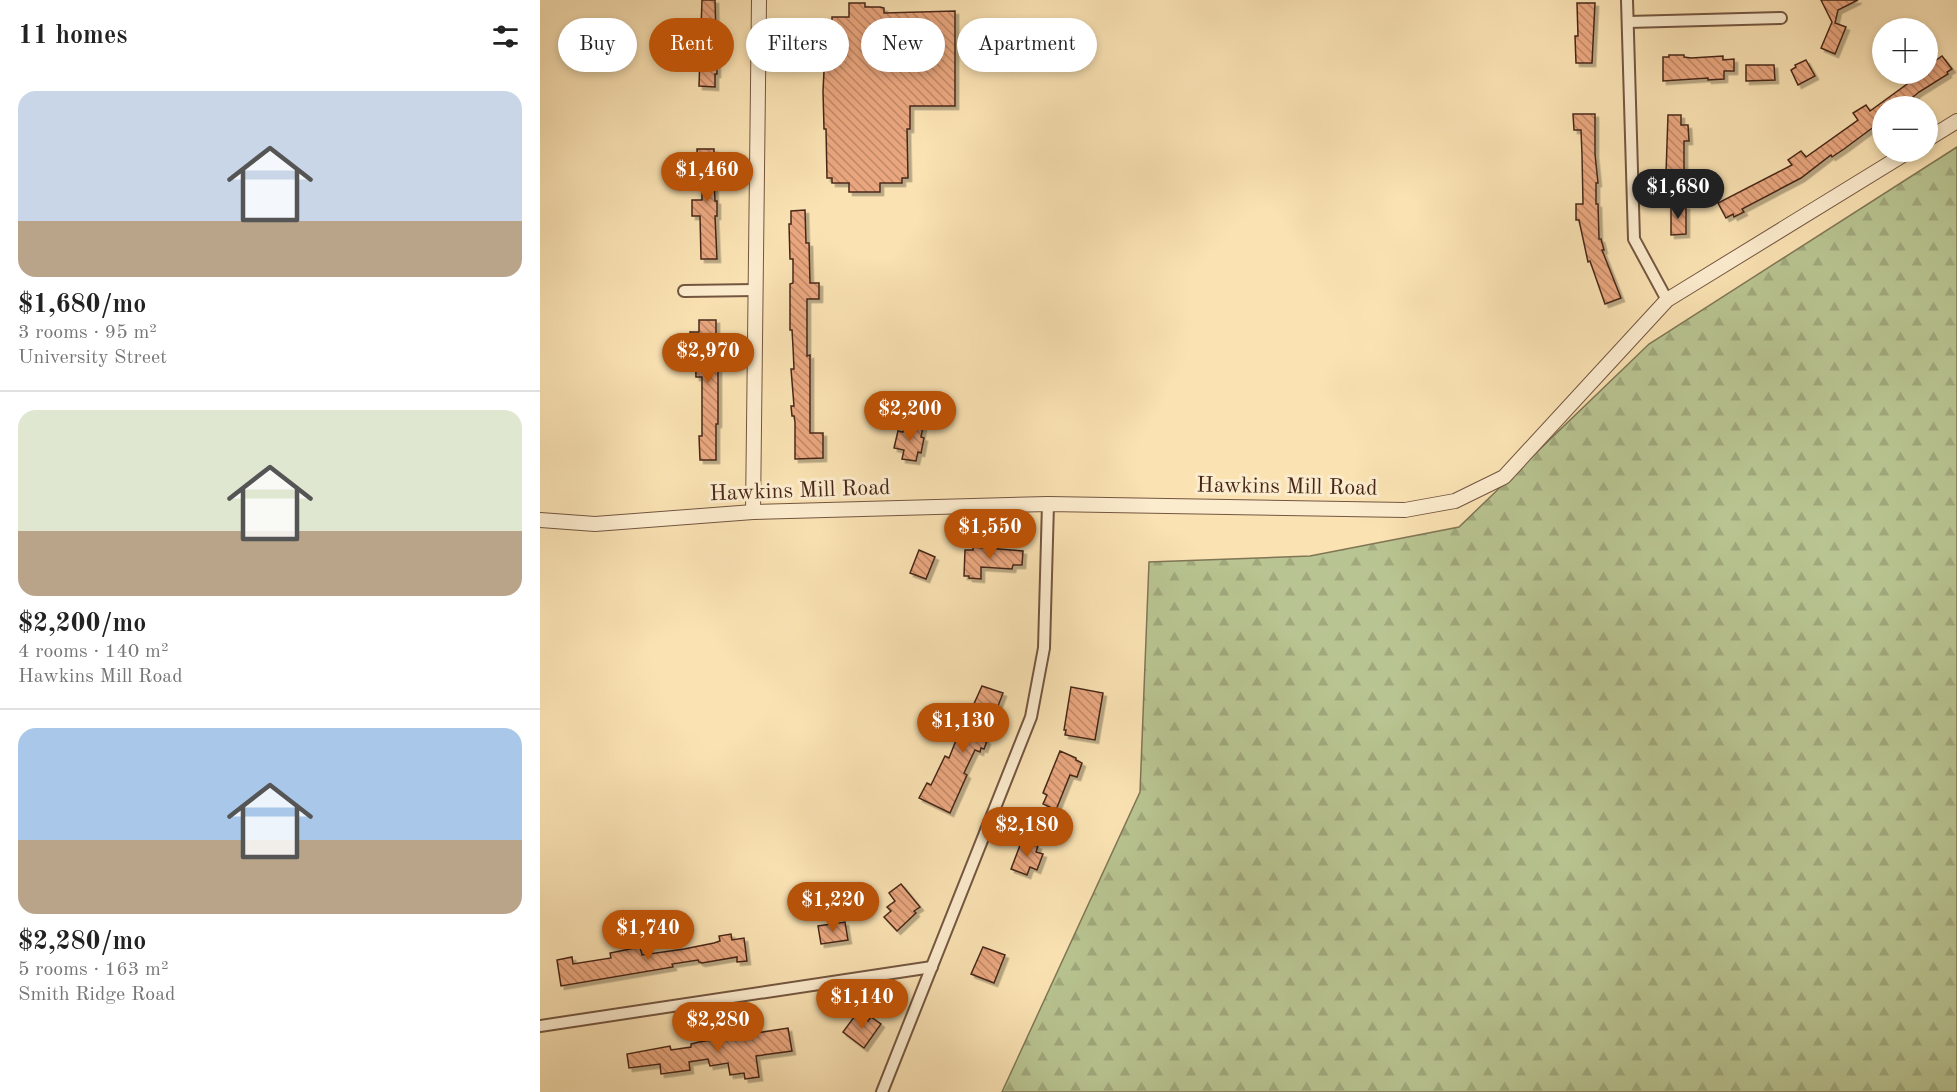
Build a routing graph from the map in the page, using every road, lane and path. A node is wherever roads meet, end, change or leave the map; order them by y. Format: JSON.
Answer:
{"nodes":[{"id":1,"x":759,"y":0,"type":"edge"},
{"id":2,"x":1627,"y":0,"type":"edge"},
{"id":3,"x":1781,"y":18,"type":"dead end"},
{"id":4,"x":1628,"y":22,"type":"junction"},
{"id":5,"x":1957,"y":121,"type":"edge"},
{"id":6,"x":1938,"y":133,"type":"edge"},
{"id":7,"x":1892,"y":162,"type":"edge"},
{"id":8,"x":755,"y":290,"type":"junction"},
{"id":9,"x":684,"y":291,"type":"dead end"},
{"id":10,"x":1667,"y":300,"type":"junction"},
{"id":11,"x":1048,"y":504,"type":"junction"},
{"id":12,"x":753,"y":512,"type":"junction"},
{"id":13,"x":540,"y":520,"type":"edge"},
{"id":14,"x":932,"y":967,"type":"junction"},
{"id":15,"x":540,"y":1026,"type":"edge"},
{"id":16,"x":882,"y":1092,"type":"edge"}],
"edges":[{"from":1,"to":8,"type":"street"},
{"from":2,"to":4,"type":"street"},
{"from":3,"to":4,"type":"street"},
{"from":4,"to":10,"type":"street"},
{"from":5,"to":6,"type":"street"},
{"from":7,"to":10,"type":"street","name":"Hawkins Mill Road"},
{"from":8,"to":9,"type":"street"},
{"from":8,"to":12,"type":"street"},
{"from":10,"to":11,"type":"street","name":"Hawkins Mill Road"},
{"from":11,"to":12,"type":"street","name":"Hawkins Mill Road"},
{"from":11,"to":14,"type":"street"},
{"from":12,"to":13,"type":"street","name":"Hawkins Mill Road"},
{"from":14,"to":15,"type":"street"},
{"from":14,"to":16,"type":"street"}]}
